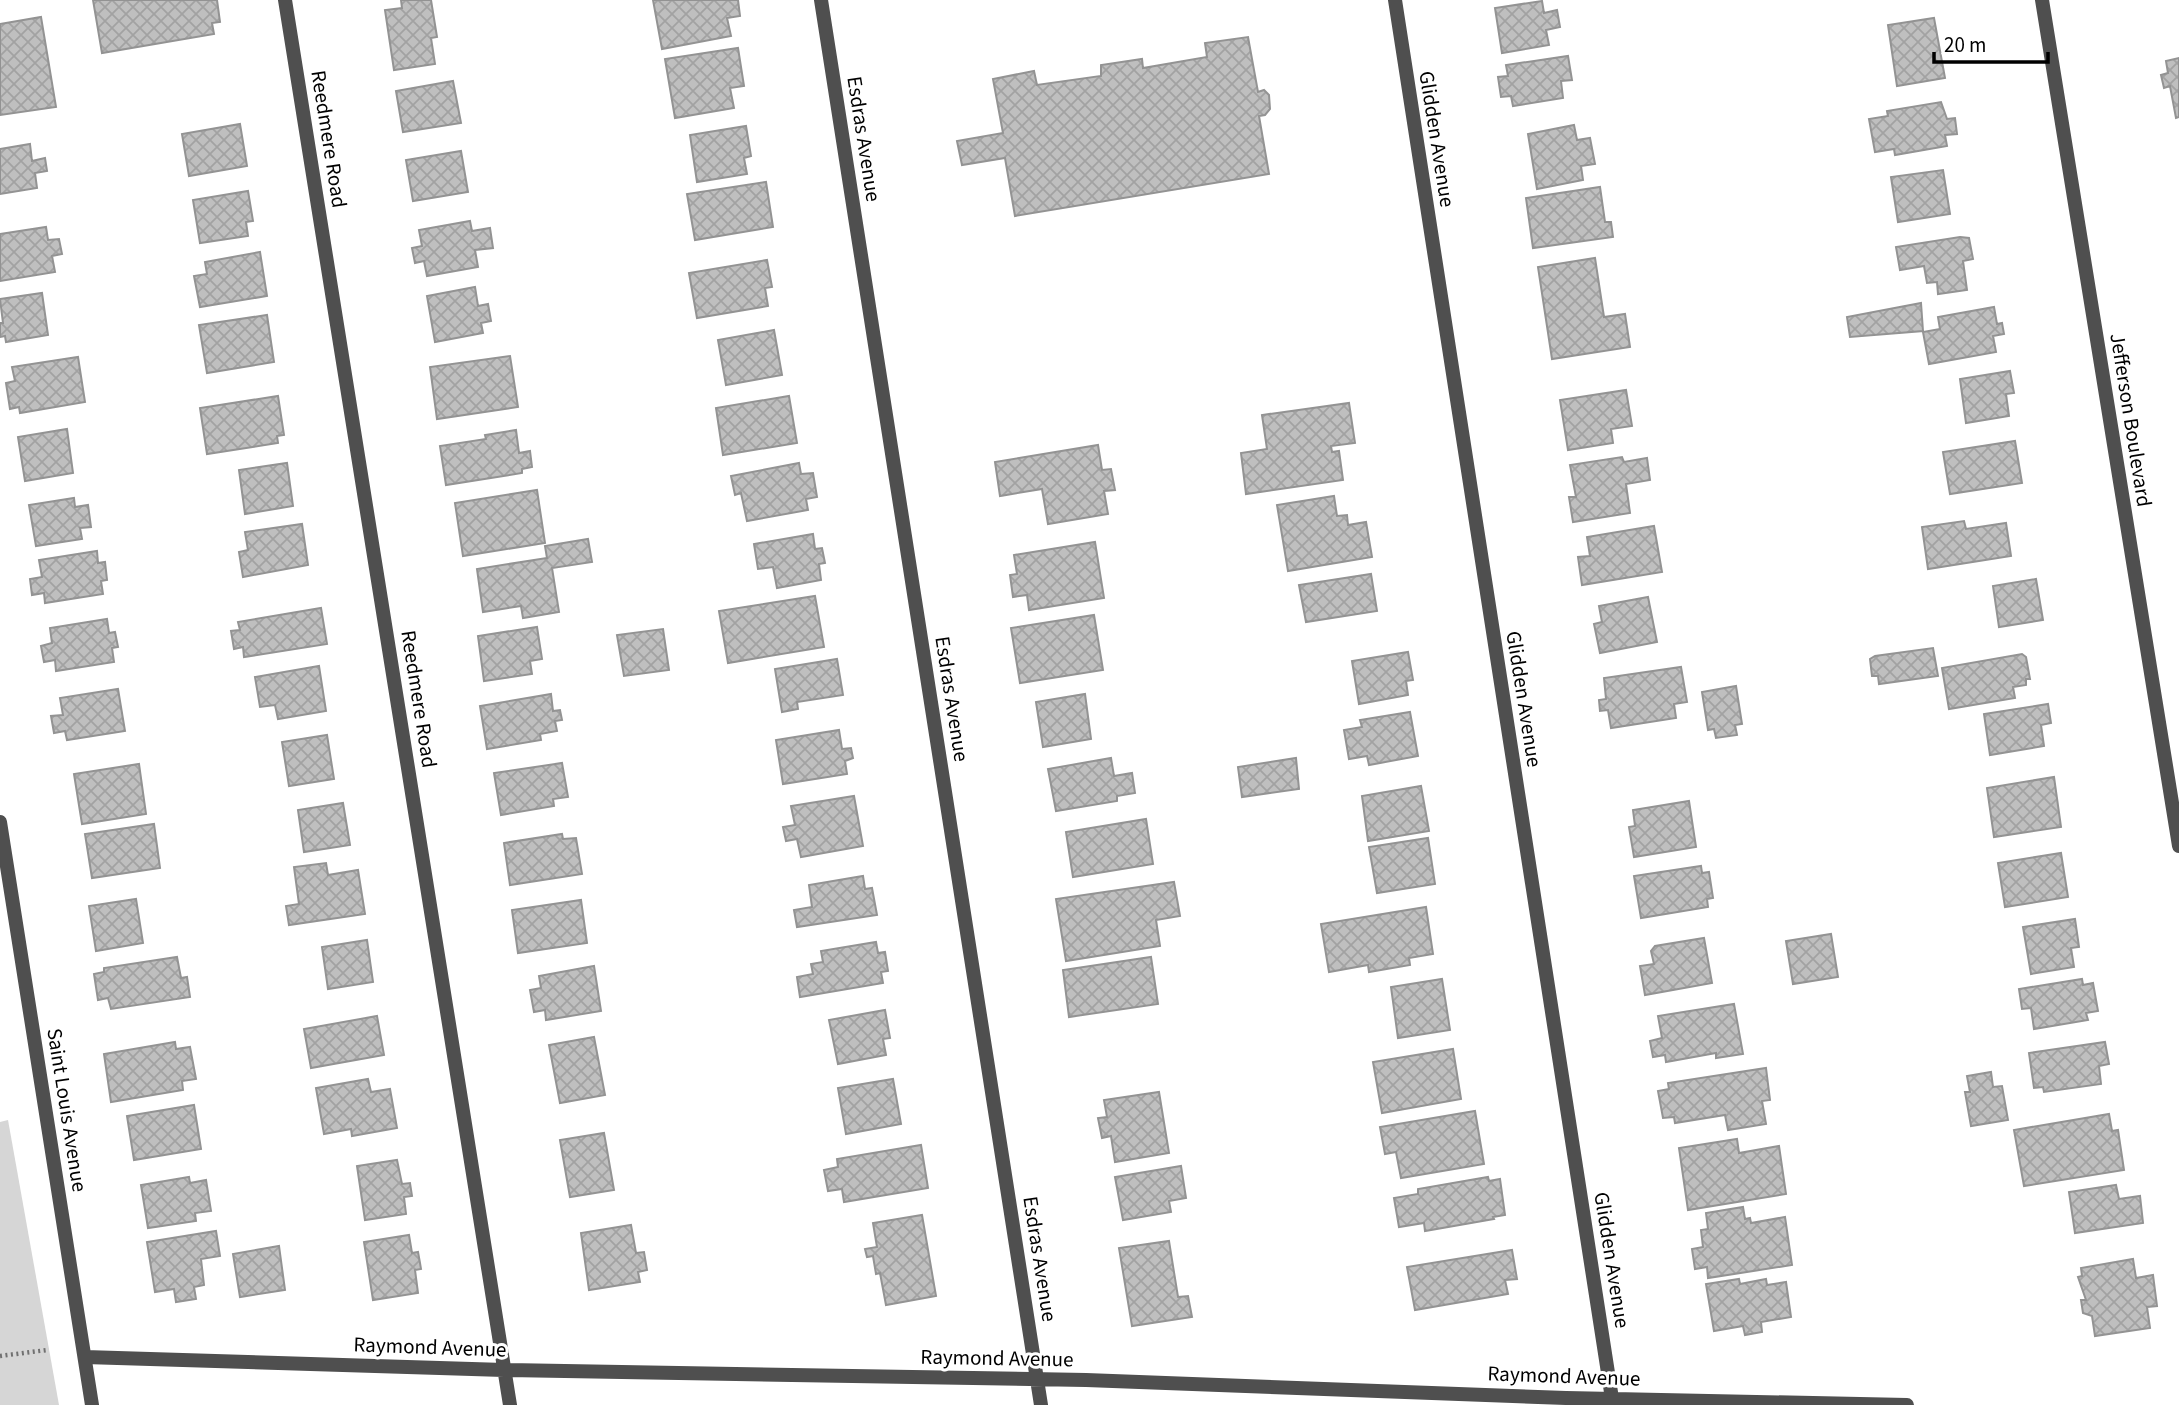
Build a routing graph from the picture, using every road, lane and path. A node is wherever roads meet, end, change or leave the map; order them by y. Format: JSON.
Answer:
{"nodes":[{"id":1,"x":285,"y":0,"type":"edge"},
{"id":2,"x":821,"y":0,"type":"edge"},
{"id":3,"x":1395,"y":0,"type":"edge"},
{"id":4,"x":2042,"y":0,"type":"edge"},
{"id":5,"x":0,"y":822,"type":"edge"},
{"id":6,"x":2179,"y":846,"type":"edge"},
{"id":7,"x":47,"y":1350,"type":"dead end"},
{"id":8,"x":0,"y":1356,"type":"edge"},
{"id":9,"x":85,"y":1357,"type":"junction"},
{"id":10,"x":505,"y":1370,"type":"junction"},
{"id":11,"x":1037,"y":1379,"type":"junction"},
{"id":12,"x":1612,"y":1402,"type":"edge"},
{"id":13,"x":92,"y":1405,"type":"edge"},
{"id":14,"x":510,"y":1405,"type":"edge"},
{"id":15,"x":1041,"y":1405,"type":"edge"},
{"id":16,"x":1908,"y":1405,"type":"edge"}],
"edges":[{"from":1,"to":10,"type":"street","name":"Reedmere Road"},
{"from":2,"to":11,"type":"street","name":"Esdras Avenue"},
{"from":3,"to":12,"type":"street","name":"Glidden Avenue"},
{"from":4,"to":6,"type":"street","name":"Jefferson Boulevard"},
{"from":5,"to":9,"type":"street","name":"Saint Louis Avenue"},
{"from":7,"to":8,"type":"path"},
{"from":9,"to":10,"type":"street","name":"Raymond Avenue"},
{"from":9,"to":13,"type":"street","name":"Saint Louis Avenue"},
{"from":10,"to":11,"type":"street","name":"Raymond Avenue"},
{"from":10,"to":14,"type":"street","name":"Reedmere Road"},
{"from":11,"to":12,"type":"street","name":"Raymond Avenue"},
{"from":11,"to":15,"type":"street","name":"Esdras Avenue"},
{"from":12,"to":16,"type":"street","name":"Raymond Avenue"}]}
